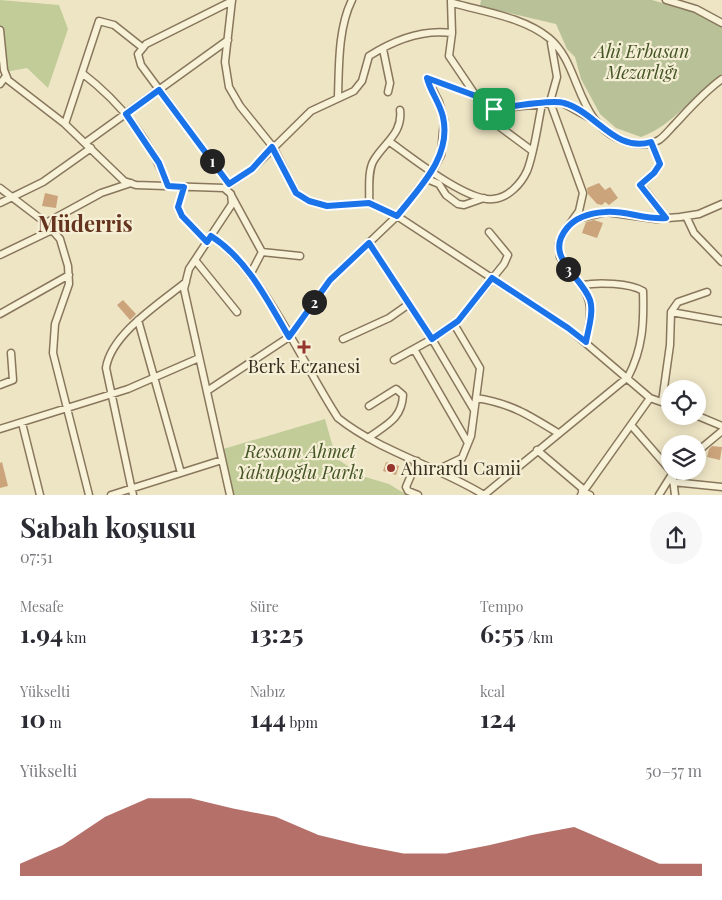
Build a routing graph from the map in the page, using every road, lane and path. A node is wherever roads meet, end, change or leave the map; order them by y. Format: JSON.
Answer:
{"nodes":[{"id":1,"x":232,"y":0,"type":"edge"},
{"id":2,"x":352,"y":0,"type":"edge"},
{"id":3,"x":666,"y":0,"type":"edge"},
{"id":4,"x":451,"y":1,"type":"edge"},
{"id":5,"x":722,"y":23,"type":"edge"},
{"id":6,"x":0,"y":30,"type":"edge"},
{"id":7,"x":452,"y":33,"type":"junction"},
{"id":8,"x":228,"y":40,"type":"junction"},
{"id":9,"x":551,"y":40,"type":"junction"},
{"id":10,"x":143,"y":48,"type":"junction"},
{"id":11,"x":382,"y":48,"type":"junction"},
{"id":12,"x":82,"y":73,"type":"junction"},
{"id":13,"x":6,"y":76,"type":"junction"},
{"id":14,"x":722,"y":79,"type":"edge"},
{"id":15,"x":0,"y":84,"type":"edge"},
{"id":16,"x":159,"y":90,"type":"junction"},
{"id":17,"x":388,"y":92,"type":"dead end"},
{"id":18,"x":476,"y":96,"type":"junction"},
{"id":19,"x":338,"y":98,"type":"junction"},
{"id":20,"x":550,"y":102,"type":"junction"},
{"id":21,"x":542,"y":104,"type":"junction"},
{"id":22,"x":488,"y":105,"type":"junction"},
{"id":23,"x":400,"y":110,"type":"dead end"},
{"id":24,"x":126,"y":114,"type":"junction"},
{"id":25,"x":595,"y":121,"type":"junction"},
{"id":26,"x":65,"y":124,"type":"junction"},
{"id":27,"x":390,"y":142,"type":"junction"},
{"id":28,"x":651,"y":142,"type":"junction"},
{"id":29,"x":85,"y":143,"type":"junction"},
{"id":30,"x":272,"y":147,"type":"junction"},
{"id":31,"x":91,"y":148,"type":"junction"},
{"id":32,"x":532,"y":150,"type":"junction"},
{"id":33,"x":432,"y":172,"type":"junction"},
{"id":34,"x":427,"y":179,"type":"junction"},
{"id":35,"x":131,"y":183,"type":"junction"},
{"id":36,"x":168,"y":186,"type":"junction"},
{"id":37,"x":226,"y":186,"type":"junction"},
{"id":38,"x":184,"y":187,"type":"junction"},
{"id":39,"x":0,"y":188,"type":"edge"},
{"id":40,"x":231,"y":194,"type":"junction"},
{"id":41,"x":13,"y":198,"type":"junction"},
{"id":42,"x":484,"y":198,"type":"junction"},
{"id":43,"x":369,"y":203,"type":"junction"},
{"id":44,"x":0,"y":204,"type":"edge"},
{"id":45,"x":722,"y":204,"type":"edge"},
{"id":46,"x":397,"y":216,"type":"junction"},
{"id":47,"x":686,"y":216,"type":"junction"},
{"id":48,"x":666,"y":218,"type":"junction"},
{"id":49,"x":575,"y":219,"type":"junction"},
{"id":50,"x":46,"y":223,"type":"junction"},
{"id":51,"x":52,"y":230,"type":"junction"},
{"id":52,"x":490,"y":232,"type":"dead end"},
{"id":53,"x":209,"y":239,"type":"junction"},
{"id":54,"x":369,"y":243,"type":"junction"},
{"id":55,"x":262,"y":252,"type":"junction"},
{"id":56,"x":0,"y":255,"type":"edge"},
{"id":57,"x":300,"y":256,"type":"dead end"},
{"id":58,"x":195,"y":260,"type":"junction"},
{"id":59,"x":722,"y":262,"type":"edge"},
{"id":60,"x":250,"y":275,"type":"junction"},
{"id":61,"x":69,"y":276,"type":"junction"},
{"id":62,"x":492,"y":278,"type":"junction"},
{"id":63,"x":186,"y":282,"type":"junction"},
{"id":64,"x":583,"y":286,"type":"junction"},
{"id":65,"x":707,"y":292,"type":"dead end"},
{"id":66,"x":409,"y":304,"type":"junction"},
{"id":67,"x":236,"y":312,"type":"dead end"},
{"id":68,"x":671,"y":312,"type":"junction"},
{"id":69,"x":0,"y":314,"type":"edge"},
{"id":70,"x":138,"y":320,"type":"junction"},
{"id":71,"x":722,"y":321,"type":"edge"},
{"id":72,"x":454,"y":324,"type":"junction"},
{"id":73,"x":289,"y":337,"type":"junction"},
{"id":74,"x":343,"y":338,"type":"dead end"},
{"id":75,"x":432,"y":339,"type":"junction"},
{"id":76,"x":586,"y":342,"type":"junction"},
{"id":77,"x":414,"y":349,"type":"junction"},
{"id":78,"x":11,"y":353,"type":"dead end"},
{"id":79,"x":199,"y":358,"type":"junction"},
{"id":80,"x":394,"y":360,"type":"dead end"},
{"id":81,"x":628,"y":377,"type":"junction"},
{"id":82,"x":154,"y":378,"type":"junction"},
{"id":83,"x":665,"y":380,"type":"edge"},
{"id":84,"x":0,"y":385,"type":"edge"},
{"id":85,"x":206,"y":391,"type":"junction"},
{"id":86,"x":113,"y":394,"type":"junction"},
{"id":87,"x":476,"y":398,"type":"junction"},
{"id":88,"x":650,"y":398,"type":"junction"},
{"id":89,"x":661,"y":402,"type":"edge"},
{"id":90,"x":369,"y":406,"type":"dead end"},
{"id":91,"x":67,"y":409,"type":"junction"},
{"id":92,"x":474,"y":410,"type":"junction"},
{"id":93,"x":706,"y":419,"type":"edge"},
{"id":94,"x":22,"y":423,"type":"junction"},
{"id":95,"x":631,"y":425,"type":"junction"},
{"id":96,"x":722,"y":426,"type":"edge"},
{"id":97,"x":0,"y":429,"type":"edge"},
{"id":98,"x":558,"y":433,"type":"junction"},
{"id":99,"x":721,"y":434,"type":"edge"},
{"id":100,"x":368,"y":438,"type":"junction"},
{"id":101,"x":468,"y":443,"type":"junction"},
{"id":102,"x":706,"y":445,"type":"edge"},
{"id":103,"x":537,"y":450,"type":"junction"},
{"id":104,"x":661,"y":459,"type":"edge"},
{"id":105,"x":222,"y":460,"type":"junction"},
{"id":106,"x":417,"y":461,"type":"junction"},
{"id":107,"x":437,"y":470,"type":"junction"},
{"id":108,"x":181,"y":473,"type":"junction"},
{"id":109,"x":667,"y":480,"type":"edge"},
{"id":110,"x":673,"y":482,"type":"joint"},
{"id":111,"x":722,"y":487,"type":"edge"},
{"id":112,"x":132,"y":492,"type":"edge"},
{"id":113,"x":582,"y":492,"type":"edge"},
{"id":114,"x":40,"y":495,"type":"edge"},
{"id":115,"x":89,"y":495,"type":"edge"},
{"id":116,"x":111,"y":495,"type":"edge"},
{"id":117,"x":230,"y":495,"type":"edge"},
{"id":118,"x":418,"y":495,"type":"edge"},
{"id":119,"x":484,"y":495,"type":"edge"},
{"id":120,"x":590,"y":495,"type":"edge"},
{"id":121,"x":659,"y":495,"type":"edge"},
{"id":122,"x":675,"y":495,"type":"edge"}],
"edges":[{"from":1,"to":8,"type":"street"},
{"from":1,"to":10,"type":"street"},
{"from":2,"to":19,"type":"street"},
{"from":3,"to":5,"type":"street"},
{"from":4,"to":7,"type":"street"},
{"from":4,"to":9,"type":"street"},
{"from":6,"to":13,"type":"street"},
{"from":7,"to":11,"type":"street"},
{"from":7,"to":18,"type":"street"},
{"from":8,"to":16,"type":"street"},
{"from":8,"to":30,"type":"street"},
{"from":9,"to":20,"type":"street"},
{"from":9,"to":25,"type":"street"},
{"from":10,"to":12,"type":"street"},
{"from":10,"to":16,"type":"street"},
{"from":11,"to":17,"type":"street"},
{"from":11,"to":19,"type":"street"},
{"from":12,"to":24,"type":"street"},
{"from":12,"to":26,"type":"street"},
{"from":13,"to":15,"type":"street"},
{"from":13,"to":26,"type":"street"},
{"from":14,"to":28,"type":"street"},
{"from":16,"to":24,"type":"street"},
{"from":16,"to":37,"type":"street"},
{"from":18,"to":22,"type":"street"},
{"from":18,"to":33,"type":"street"},
{"from":19,"to":30,"type":"street"},
{"from":20,"to":21,"type":"street"},
{"from":20,"to":25,"type":"street"},
{"from":20,"to":49,"type":"street"},
{"from":21,"to":22,"type":"street"},
{"from":21,"to":32,"type":"street"},
{"from":22,"to":32,"type":"street"},
{"from":23,"to":27,"type":"street"},
{"from":24,"to":29,"type":"street"},
{"from":24,"to":36,"type":"street"},
{"from":25,"to":28,"type":"street"},
{"from":26,"to":29,"type":"street"},
{"from":27,"to":33,"type":"street"},
{"from":27,"to":43,"type":"street"},
{"from":28,"to":48,"type":"street"},
{"from":29,"to":31,"type":"street"},
{"from":30,"to":37,"type":"street"},
{"from":30,"to":43,"type":"street"},
{"from":31,"to":35,"type":"street"},
{"from":31,"to":41,"type":"street"},
{"from":32,"to":42,"type":"street"},
{"from":33,"to":34,"type":"street"},
{"from":33,"to":42,"type":"street"},
{"from":34,"to":42,"type":"street"},
{"from":34,"to":46,"type":"street"},
{"from":35,"to":36,"type":"street"},
{"from":35,"to":50,"type":"street"},
{"from":36,"to":38,"type":"street"},
{"from":37,"to":38,"type":"street"},
{"from":37,"to":40,"type":"street"},
{"from":38,"to":53,"type":"street"},
{"from":39,"to":41,"type":"street"},
{"from":40,"to":53,"type":"street"},
{"from":40,"to":55,"type":"street"},
{"from":41,"to":44,"type":"street"},
{"from":41,"to":50,"type":"street"},
{"from":43,"to":46,"type":"street"},
{"from":45,"to":47,"type":"street"},
{"from":46,"to":54,"type":"street"},
{"from":46,"to":62,"type":"street"},
{"from":47,"to":48,"type":"street"},
{"from":47,"to":59,"type":"street"},
{"from":48,"to":49,"type":"street"},
{"from":49,"to":64,"type":"street"},
{"from":50,"to":51,"type":"street"},
{"from":51,"to":56,"type":"street"},
{"from":51,"to":61,"type":"street"},
{"from":52,"to":62,"type":"street"},
{"from":53,"to":58,"type":"street"},
{"from":53,"to":60,"type":"street"},
{"from":54,"to":66,"type":"street"},
{"from":54,"to":73,"type":"street"},
{"from":55,"to":57,"type":"street"},
{"from":55,"to":60,"type":"street"},
{"from":58,"to":63,"type":"street"},
{"from":58,"to":67,"type":"street"},
{"from":60,"to":73,"type":"street"},
{"from":61,"to":69,"type":"street"},
{"from":61,"to":91,"type":"street"},
{"from":62,"to":72,"type":"street"},
{"from":62,"to":76,"type":"street"},
{"from":63,"to":70,"type":"street"},
{"from":63,"to":79,"type":"street"},
{"from":64,"to":76,"type":"street"},
{"from":64,"to":81,"type":"street"},
{"from":65,"to":68,"type":"street"},
{"from":66,"to":74,"type":"street"},
{"from":66,"to":75,"type":"street"},
{"from":68,"to":71,"type":"street"},
{"from":68,"to":83,"type":"street"},
{"from":70,"to":82,"type":"street"},
{"from":70,"to":86,"type":"street"},
{"from":72,"to":75,"type":"street"},
{"from":72,"to":87,"type":"street"},
{"from":73,"to":85,"type":"street"},
{"from":73,"to":100,"type":"street"},
{"from":75,"to":77,"type":"street"},
{"from":75,"to":92,"type":"street"},
{"from":76,"to":81,"type":"street"},
{"from":77,"to":80,"type":"street"},
{"from":77,"to":101,"type":"street"},
{"from":78,"to":84,"type":"street"},
{"from":79,"to":82,"type":"street"},
{"from":79,"to":85,"type":"street"},
{"from":81,"to":88,"type":"street"},
{"from":81,"to":98,"type":"street"},
{"from":82,"to":86,"type":"street"},
{"from":82,"to":108,"type":"street"},
{"from":85,"to":105,"type":"street"},
{"from":86,"to":91,"type":"street"},
{"from":86,"to":112,"type":"street"},
{"from":87,"to":92,"type":"street"},
{"from":87,"to":98,"type":"street"},
{"from":88,"to":89,"type":"street"},
{"from":88,"to":95,"type":"street"},
{"from":90,"to":100,"type":"street"},
{"from":91,"to":94,"type":"street"},
{"from":91,"to":115,"type":"street"},
{"from":92,"to":101,"type":"street"},
{"from":93,"to":96,"type":"street"},
{"from":94,"to":97,"type":"street"},
{"from":94,"to":114,"type":"street"},
{"from":95,"to":104,"type":"street"},
{"from":95,"to":113,"type":"street"},
{"from":98,"to":103,"type":"street"},
{"from":99,"to":102,"type":"street"},
{"from":100,"to":106,"type":"street"},
{"from":101,"to":107,"type":"street"},
{"from":103,"to":113,"type":"street"},
{"from":103,"to":119,"type":"street"},
{"from":105,"to":108,"type":"street"},
{"from":105,"to":117,"type":"street"},
{"from":106,"to":107,"type":"street"},
{"from":106,"to":118,"type":"street"},
{"from":107,"to":119,"type":"street"},
{"from":108,"to":112,"type":"street"},
{"from":109,"to":121,"type":"street"},
{"from":110,"to":111,"type":"street"},
{"from":110,"to":122,"type":"street"},
{"from":112,"to":116,"type":"street"},
{"from":113,"to":120,"type":"street"}]}
